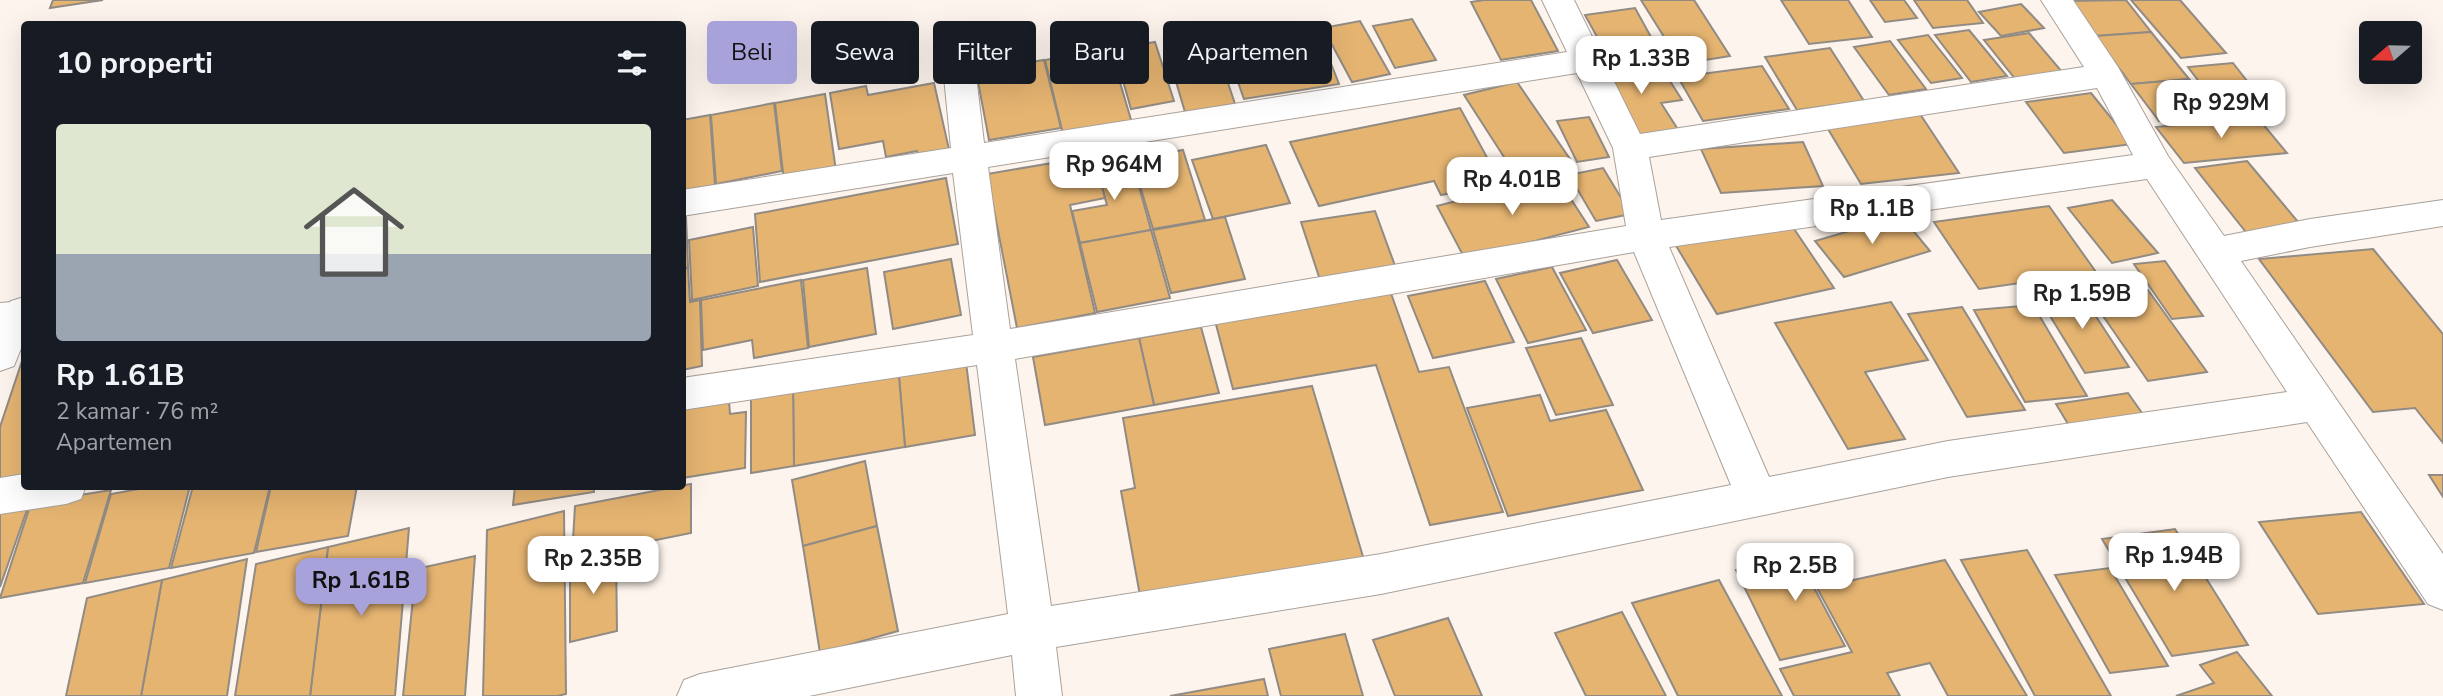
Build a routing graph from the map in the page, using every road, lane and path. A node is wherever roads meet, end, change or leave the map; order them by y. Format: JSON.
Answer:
{"nodes":[{"id":1,"x":1558,"y":0,"type":"edge"},
{"id":2,"x":2057,"y":0,"type":"edge"},
{"id":3,"x":1589,"y":60,"type":"junction"},
{"id":4,"x":2106,"y":75,"type":"junction"},
{"id":5,"x":960,"y":84,"type":"edge"},
{"id":6,"x":1630,"y":148,"type":"junction"},
{"id":7,"x":968,"y":160,"type":"junction"},
{"id":8,"x":2156,"y":165,"type":"junction"},
{"id":9,"x":686,"y":202,"type":"edge"},
{"id":10,"x":2443,"y":213,"type":"edge"},
{"id":11,"x":1646,"y":236,"type":"junction"},
{"id":12,"x":2214,"y":252,"type":"junction"},
{"id":13,"x":21,"y":312,"type":"edge"},
{"id":14,"x":0,"y":314,"type":"edge"},
{"id":15,"x":21,"y":316,"type":"edge"},
{"id":16,"x":996,"y":347,"type":"junction"},
{"id":17,"x":0,"y":355,"type":"edge"},
{"id":18,"x":686,"y":393,"type":"edge"},
{"id":19,"x":2316,"y":404,"type":"junction"},
{"id":20,"x":40,"y":490,"type":"edge"},
{"id":21,"x":0,"y":496,"type":"edge"},
{"id":22,"x":1757,"y":496,"type":"junction"},
{"id":23,"x":2443,"y":590,"type":"edge"},
{"id":24,"x":1032,"y":630,"type":"junction"},
{"id":25,"x":700,"y":696,"type":"edge"},
{"id":26,"x":1039,"y":696,"type":"edge"}],
"edges":[{"from":1,"to":3,"type":"street"},
{"from":2,"to":4,"type":"street"},
{"from":3,"to":6,"type":"street"},
{"from":3,"to":7,"type":"street"},
{"from":4,"to":6,"type":"street"},
{"from":4,"to":8,"type":"street"},
{"from":5,"to":7,"type":"street"},
{"from":6,"to":11,"type":"street"},
{"from":7,"to":9,"type":"street"},
{"from":7,"to":16,"type":"street"},
{"from":8,"to":11,"type":"street"},
{"from":8,"to":12,"type":"street"},
{"from":10,"to":12,"type":"street"},
{"from":11,"to":16,"type":"street"},
{"from":11,"to":22,"type":"street"},
{"from":12,"to":19,"type":"street"},
{"from":13,"to":14,"type":"lane"},
{"from":15,"to":17,"type":"street"},
{"from":16,"to":18,"type":"street"},
{"from":16,"to":24,"type":"street"},
{"from":19,"to":22,"type":"street"},
{"from":19,"to":23,"type":"street"},
{"from":20,"to":21,"type":"street"},
{"from":22,"to":24,"type":"street"},
{"from":24,"to":25,"type":"street"},
{"from":24,"to":26,"type":"street"}]}
